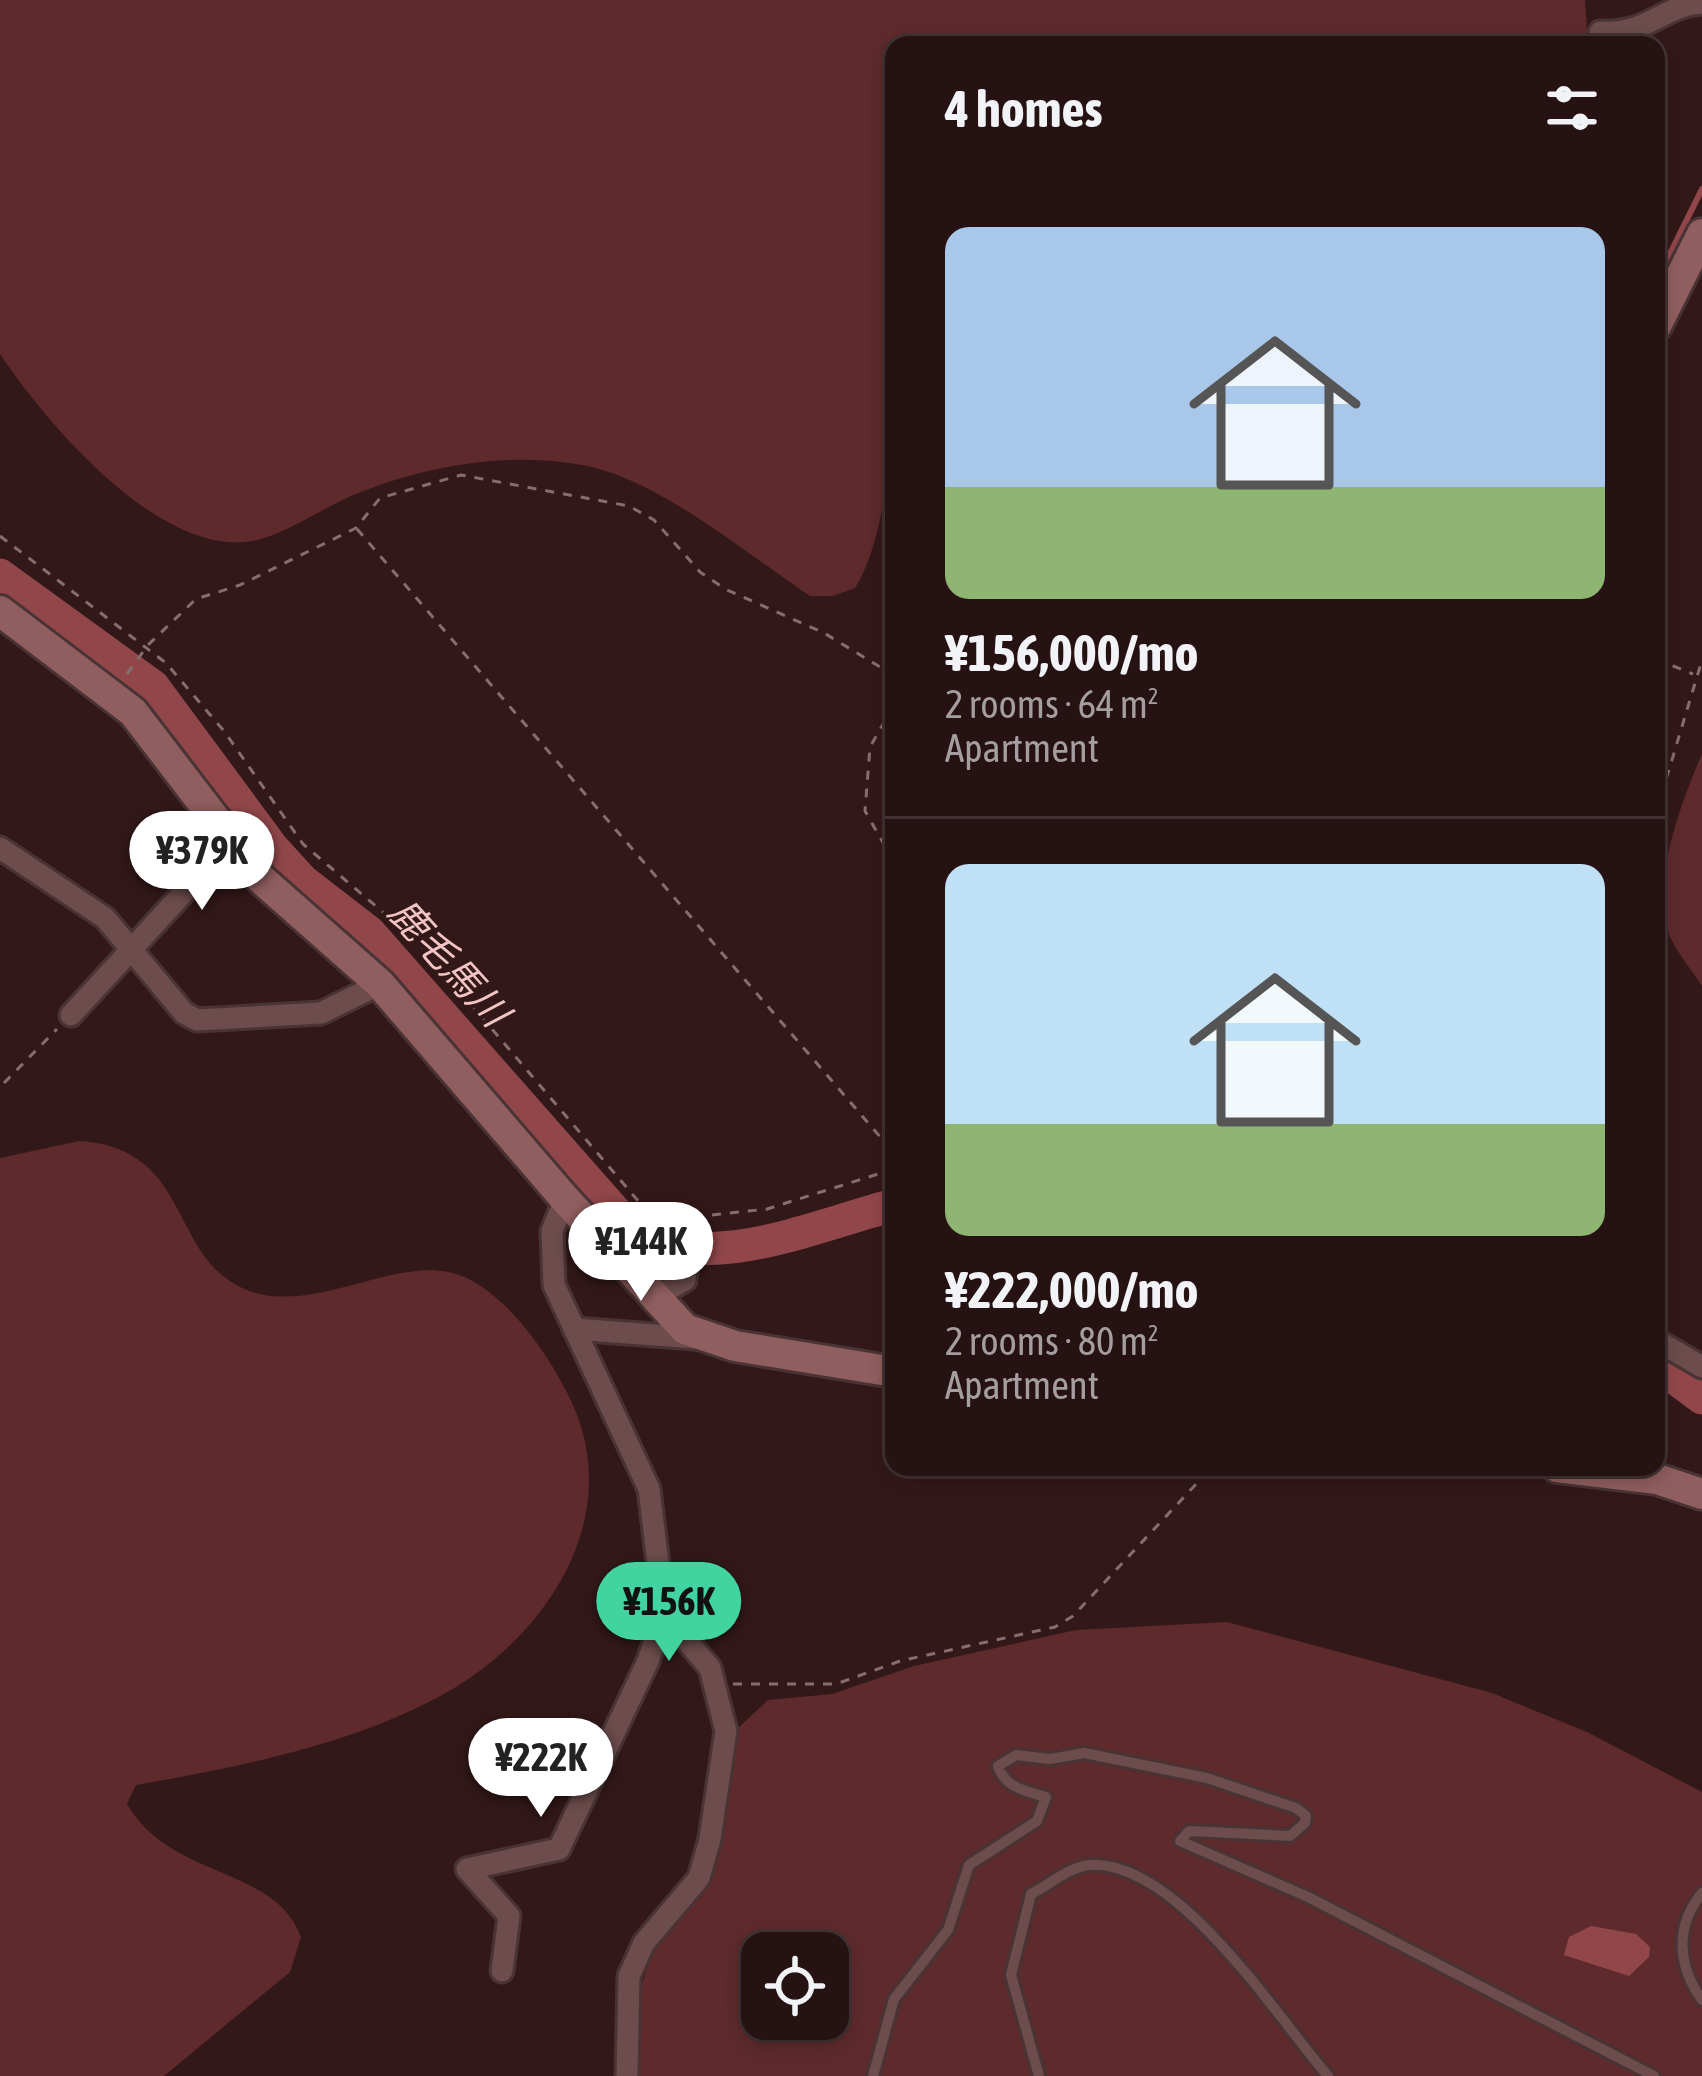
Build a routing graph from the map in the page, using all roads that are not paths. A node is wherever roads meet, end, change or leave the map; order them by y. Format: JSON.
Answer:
{"nodes":[{"id":1,"x":1702,"y":3,"type":"edge"},
{"id":2,"x":1600,"y":32,"type":"dead end"},
{"id":3,"x":1702,"y":234,"type":"edge"},
{"id":4,"x":1665,"y":308,"type":"edge"},
{"id":5,"x":0,"y":611,"type":"edge"},
{"id":6,"x":231,"y":841,"type":"junction"},
{"id":7,"x":0,"y":848,"type":"edge"},
{"id":8,"x":130,"y":946,"type":"junction"},
{"id":9,"x":380,"y":984,"type":"junction"},
{"id":10,"x":71,"y":1015,"type":"road end"},
{"id":11,"x":565,"y":1199,"type":"junction"},
{"id":12,"x":692,"y":1222,"type":"road end"},
{"id":13,"x":654,"y":1298,"type":"junction"},
{"id":14,"x":574,"y":1329,"type":"junction"},
{"id":15,"x":708,"y":1339,"type":"junction"},
{"id":16,"x":1665,"y":1345,"type":"edge"},
{"id":17,"x":1702,"y":1367,"type":"edge"},
{"id":18,"x":885,"y":1370,"type":"edge"},
{"id":19,"x":1632,"y":1476,"type":"edge"},
{"id":20,"x":1702,"y":1494,"type":"edge"},
{"id":21,"x":664,"y":1614,"type":"junction"},
{"id":22,"x":1702,"y":1893,"type":"edge"},
{"id":23,"x":502,"y":1971,"type":"dead end"},
{"id":24,"x":1702,"y":2000,"type":"edge"},
{"id":25,"x":627,"y":2076,"type":"edge"},
{"id":26,"x":873,"y":2076,"type":"edge"},
{"id":27,"x":1040,"y":2076,"type":"edge"},
{"id":28,"x":1328,"y":2076,"type":"edge"},
{"id":29,"x":1654,"y":2076,"type":"edge"}],
"edges":[{"from":1,"to":2,"type":"street"},
{"from":3,"to":4,"type":"street"},
{"from":5,"to":6,"type":"street"},
{"from":6,"to":8,"type":"street"},
{"from":6,"to":9,"type":"street"},
{"from":7,"to":8,"type":"street"},
{"from":8,"to":9,"type":"street"},
{"from":8,"to":10,"type":"street"},
{"from":9,"to":11,"type":"street"},
{"from":11,"to":13,"type":"street"},
{"from":11,"to":14,"type":"street"},
{"from":12,"to":13,"type":"street"},
{"from":13,"to":15,"type":"street"},
{"from":14,"to":15,"type":"street"},
{"from":14,"to":21,"type":"street"},
{"from":15,"to":18,"type":"street"},
{"from":16,"to":17,"type":"street"},
{"from":19,"to":20,"type":"street"},
{"from":21,"to":23,"type":"street"},
{"from":21,"to":25,"type":"street"},
{"from":22,"to":24,"type":"lane"},
{"from":26,"to":29,"type":"lane"},
{"from":27,"to":28,"type":"lane"}]}
